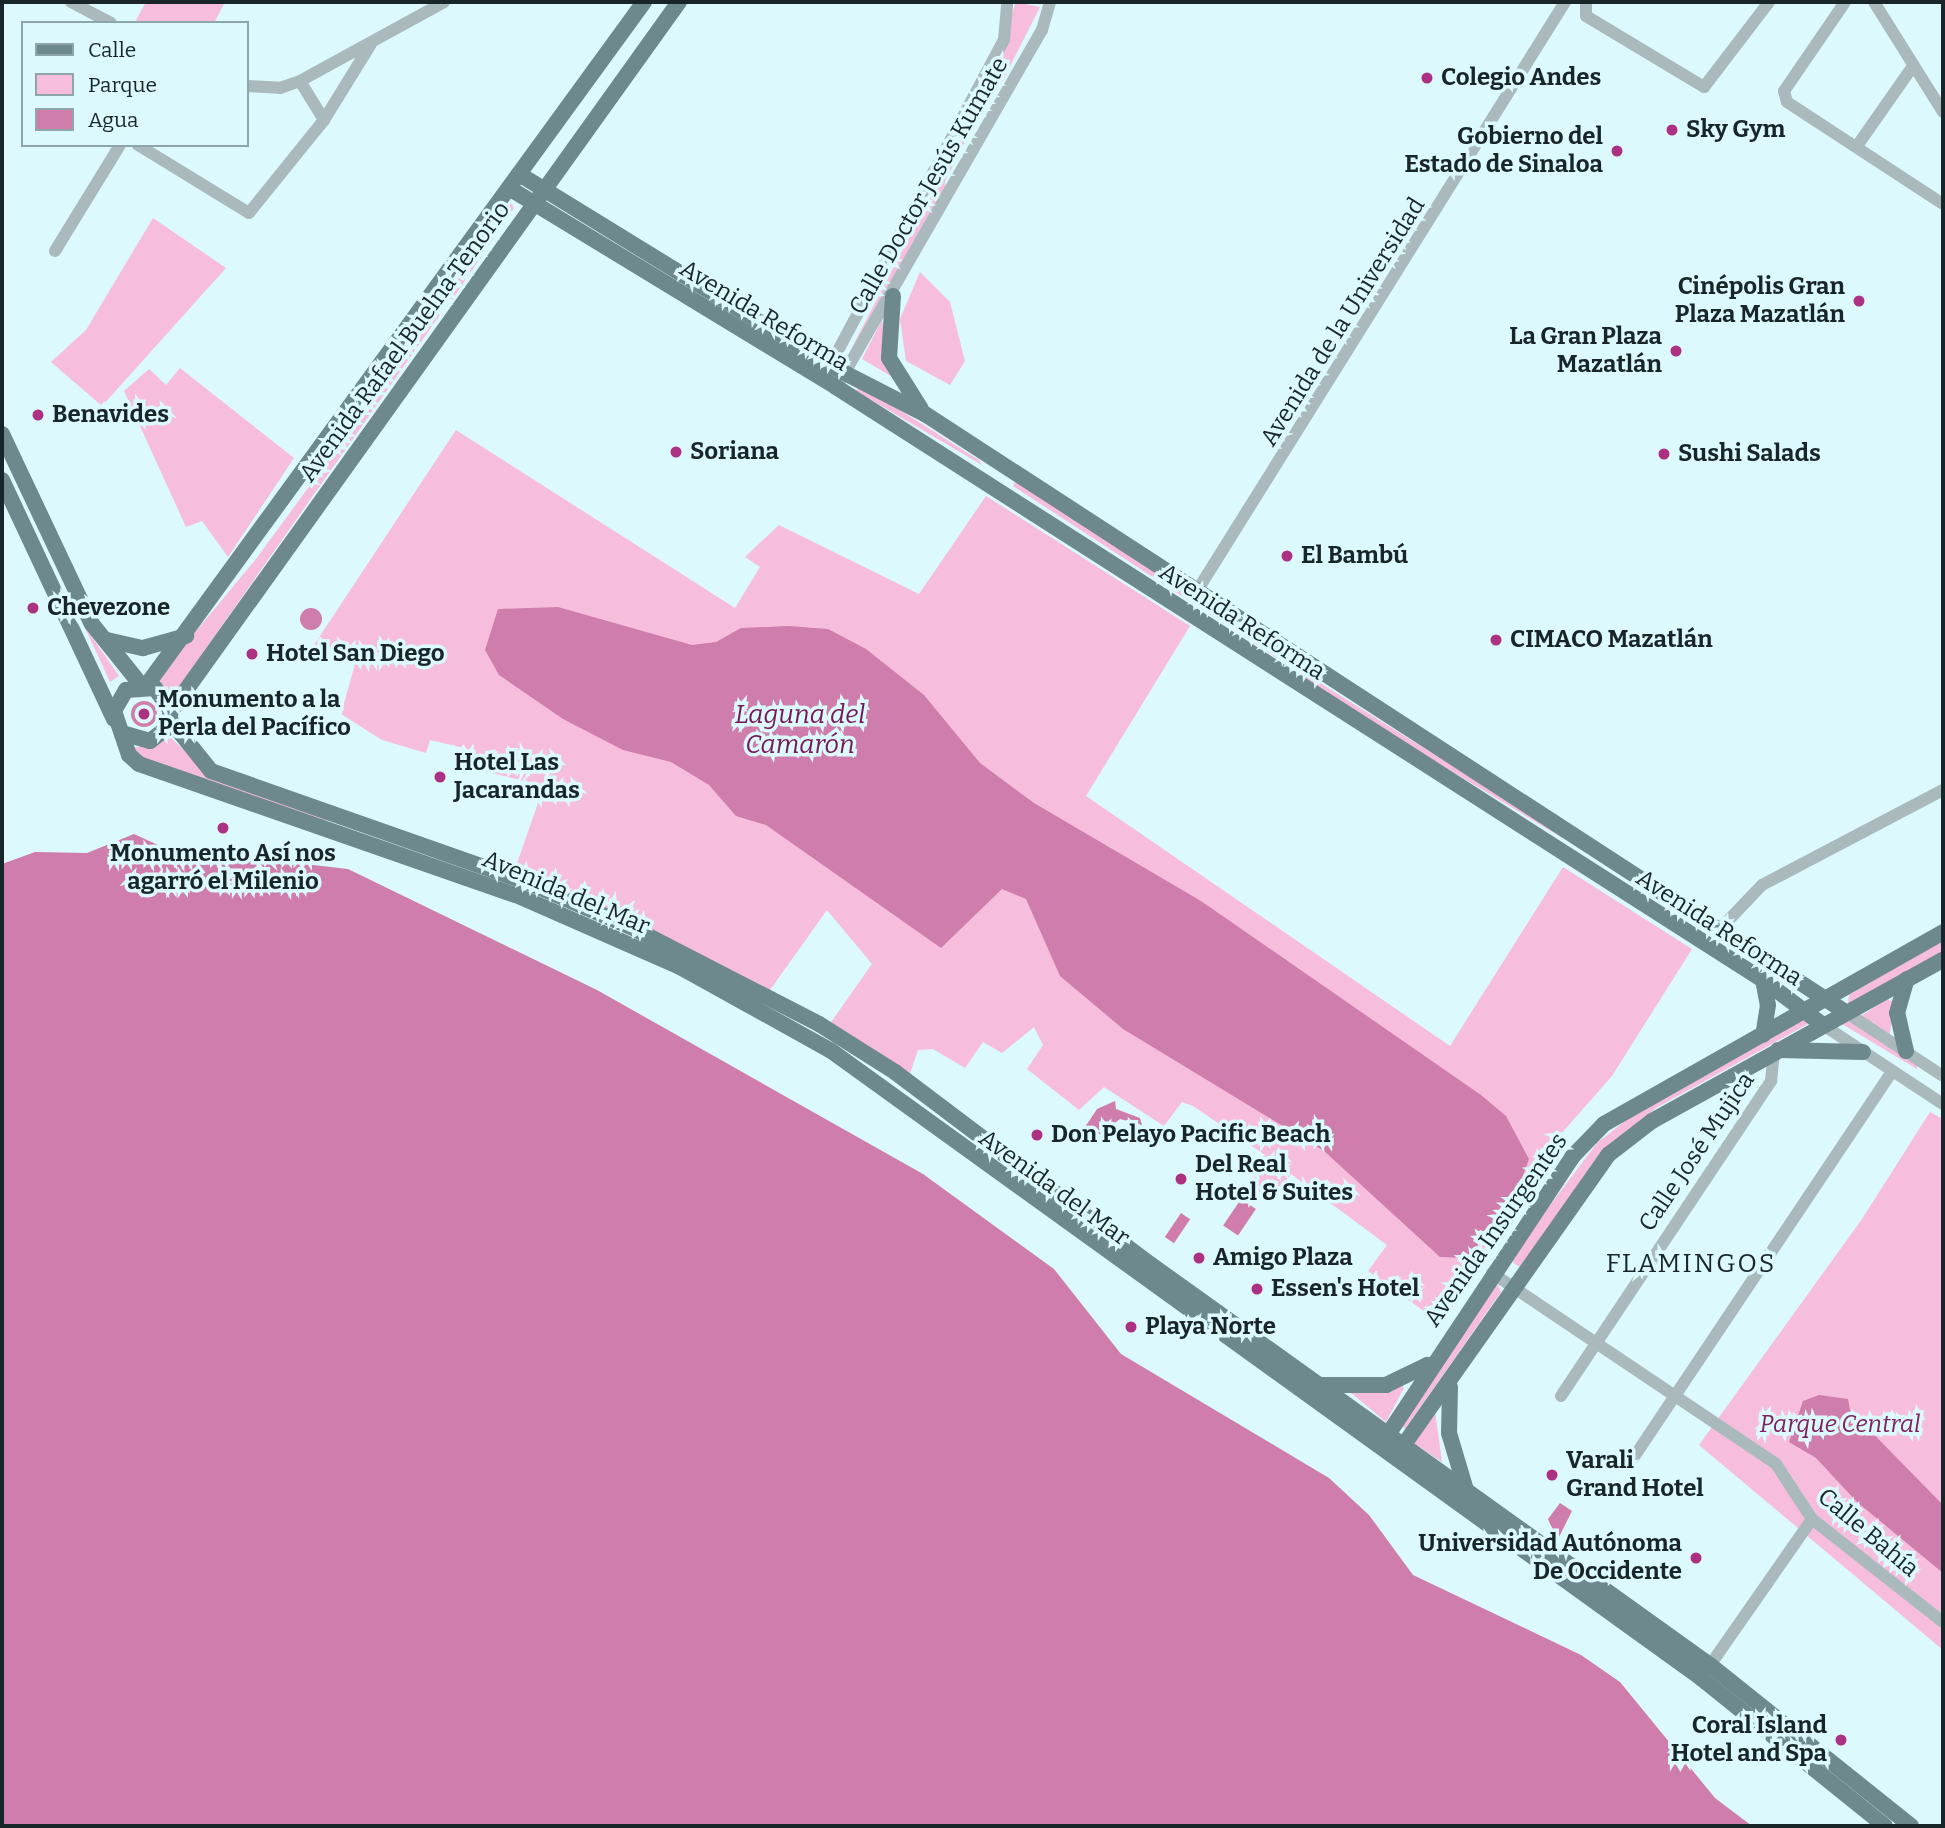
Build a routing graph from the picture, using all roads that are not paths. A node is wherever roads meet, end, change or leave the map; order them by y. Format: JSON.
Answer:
{"nodes":[{"id":1,"x":71,"y":2,"type":"edge"},
{"id":2,"x":444,"y":2,"type":"edge"},
{"id":3,"x":644,"y":2,"type":"edge"},
{"id":4,"x":678,"y":2,"type":"edge"},
{"id":5,"x":1007,"y":2,"type":"edge"},
{"id":6,"x":1050,"y":2,"type":"edge"},
{"id":7,"x":1565,"y":2,"type":"edge"},
{"id":8,"x":1586,"y":2,"type":"edge"},
{"id":9,"x":1769,"y":2,"type":"edge"},
{"id":10,"x":1845,"y":2,"type":"edge"},
{"id":11,"x":1874,"y":2,"type":"edge"},
{"id":12,"x":107,"y":21,"type":"edge"},
{"id":13,"x":371,"y":44,"type":"junction"},
{"id":14,"x":1913,"y":66,"type":"junction"},
{"id":15,"x":300,"y":81,"type":"junction"},
{"id":16,"x":248,"y":86,"type":"edge"},
{"id":17,"x":973,"y":101,"type":"junction"},
{"id":18,"x":1943,"y":112,"type":"edge"},
{"id":19,"x":996,"y":113,"type":"junction"},
{"id":20,"x":324,"y":120,"type":"junction"},
{"id":21,"x":1857,"y":146,"type":"junction"},
{"id":22,"x":119,"y":147,"type":"edge"},
{"id":23,"x":141,"y":147,"type":"edge"},
{"id":24,"x":519,"y":174,"type":"junction"},
{"id":25,"x":509,"y":188,"type":"junction"},
{"id":26,"x":544,"y":189,"type":"junction"},
{"id":27,"x":534,"y":203,"type":"junction"},
{"id":28,"x":1943,"y":204,"type":"edge"},
{"id":29,"x":55,"y":251,"type":"dead end"},
{"id":30,"x":893,"y":296,"type":"junction"},
{"id":31,"x":834,"y":376,"type":"junction"},
{"id":32,"x":925,"y":414,"type":"junction"},
{"id":33,"x":2,"y":434,"type":"edge"},
{"id":34,"x":2,"y":481,"type":"edge"},
{"id":35,"x":1197,"y":591,"type":"junction"},
{"id":36,"x":188,"y":635,"type":"junction"},
{"id":37,"x":103,"y":638,"type":"junction"},
{"id":38,"x":144,"y":685,"type":"junction"},
{"id":39,"x":170,"y":715,"type":"junction"},
{"id":40,"x":118,"y":726,"type":"junction"},
{"id":41,"x":1943,"y":790,"type":"edge"},
{"id":42,"x":1583,"y":841,"type":"junction"},
{"id":43,"x":1571,"y":860,"type":"junction"},
{"id":44,"x":1689,"y":908,"type":"junction"},
{"id":45,"x":1673,"y":925,"type":"junction"},
{"id":46,"x":1720,"y":929,"type":"junction"},
{"id":47,"x":1943,"y":932,"type":"edge"},
{"id":48,"x":1943,"y":960,"type":"edge"},
{"id":49,"x":1907,"y":979,"type":"junction"},
{"id":50,"x":1763,"y":980,"type":"junction"},
{"id":51,"x":1824,"y":997,"type":"junction"},
{"id":52,"x":1802,"y":1009,"type":"junction"},
{"id":53,"x":1844,"y":1011,"type":"junction"},
{"id":54,"x":1823,"y":1025,"type":"junction"},
{"id":55,"x":1763,"y":1035,"type":"junction"},
{"id":56,"x":1906,"y":1051,"type":"junction"},
{"id":57,"x":1776,"y":1052,"type":"junction"},
{"id":58,"x":1863,"y":1052,"type":"junction"},
{"id":59,"x":1892,"y":1071,"type":"junction"},
{"id":60,"x":1941,"y":1072,"type":"edge"},
{"id":61,"x":1913,"y":1084,"type":"junction"},
{"id":62,"x":1943,"y":1104,"type":"edge"},
{"id":63,"x":1492,"y":1273,"type":"junction"},
{"id":64,"x":1516,"y":1288,"type":"junction"},
{"id":65,"x":1594,"y":1341,"type":"junction"},
{"id":66,"x":1432,"y":1361,"type":"junction"},
{"id":67,"x":1322,"y":1385,"type":"junction"},
{"id":68,"x":1451,"y":1385,"type":"junction"},
{"id":69,"x":1673,"y":1395,"type":"junction"},
{"id":70,"x":1560,"y":1396,"type":"dead end"},
{"id":71,"x":1383,"y":1441,"type":"junction"},
{"id":72,"x":1398,"y":1452,"type":"junction"},
{"id":73,"x":1634,"y":1457,"type":"dead end"},
{"id":74,"x":1466,"y":1490,"type":"junction"},
{"id":75,"x":1812,"y":1519,"type":"junction"},
{"id":76,"x":1943,"y":1622,"type":"edge"},
{"id":77,"x":1705,"y":1672,"type":"junction"},
{"id":78,"x":1885,"y":1826,"type":"edge"},
{"id":79,"x":1911,"y":1826,"type":"edge"}],
"edges":[{"from":1,"to":12,"type":"street"},
{"from":2,"to":13,"type":"street"},
{"from":3,"to":24,"type":"main road","name":"Avenida Rafael Buelna Tenorio"},
{"from":4,"to":26,"type":"main road","name":"Avenida Rafael Buelna Tenorio"},
{"from":5,"to":17,"type":"street","name":"Calle Doctor Jesús Kumate"},
{"from":6,"to":19,"type":"street","name":"Calle Doctor Jesús Kumate"},
{"from":7,"to":35,"type":"street","name":"Avenida de la Universidad"},
{"from":8,"to":9,"type":"street"},
{"from":10,"to":21,"type":"street"},
{"from":11,"to":14,"type":"street"},
{"from":13,"to":15,"type":"street"},
{"from":13,"to":20,"type":"street"},
{"from":14,"to":18,"type":"street"},
{"from":14,"to":21,"type":"street"},
{"from":15,"to":16,"type":"street"},
{"from":15,"to":20,"type":"street"},
{"from":17,"to":19,"type":"street"},
{"from":17,"to":31,"type":"street","name":"Calle Doctor Jesús Kumate"},
{"from":19,"to":30,"type":"street","name":"Calle Doctor Jesús Kumate"},
{"from":20,"to":23,"type":"street"},
{"from":21,"to":28,"type":"street"},
{"from":22,"to":29,"type":"street"},
{"from":24,"to":25,"type":"main road","name":"Avenida Rafael Buelna Tenorio"},
{"from":24,"to":26,"type":"main road","name":"Avenida Reforma"},
{"from":25,"to":27,"type":"main road","name":"Avenida Reforma"},
{"from":25,"to":36,"type":"main road","name":"Avenida Rafael Buelna Tenorio"},
{"from":26,"to":27,"type":"main road","name":"Avenida Rafael Buelna Tenorio"},
{"from":26,"to":31,"type":"main road","name":"Avenida Reforma"},
{"from":27,"to":31,"type":"main road","name":"Avenida Reforma"},
{"from":27,"to":39,"type":"main road","name":"Avenida Rafael Buelna Tenorio"},
{"from":30,"to":31,"type":"street","name":"Calle Doctor Jesús Kumate"},
{"from":30,"to":32,"type":"main road"},
{"from":31,"to":32,"type":"main road","name":"Avenida Reforma"},
{"from":31,"to":43,"type":"main road","name":"Avenida Reforma"},
{"from":32,"to":35,"type":"main road","name":"Avenida Reforma"},
{"from":33,"to":37,"type":"main road"},
{"from":34,"to":40,"type":"main road","name":"Avenida del Mar"},
{"from":35,"to":42,"type":"main road","name":"Avenida Reforma"},
{"from":36,"to":37,"type":"main road"},
{"from":36,"to":38,"type":"main road","name":"Avenida Rafael Buelna Tenorio"},
{"from":37,"to":38,"type":"main road"},
{"from":38,"to":39,"type":"main road"},
{"from":38,"to":40,"type":"main road"},
{"from":39,"to":40,"type":"main road"},
{"from":39,"to":67,"type":"main road","name":"Avenida del Mar"},
{"from":40,"to":71,"type":"main road","name":"Avenida del Mar"},
{"from":41,"to":46,"type":"street"},
{"from":42,"to":43,"type":"main road"},
{"from":42,"to":44,"type":"main road","name":"Avenida Reforma"},
{"from":43,"to":45,"type":"main road","name":"Avenida Reforma"},
{"from":44,"to":45,"type":"main road"},
{"from":44,"to":46,"type":"main road","name":"Avenida Reforma"},
{"from":45,"to":50,"type":"main road","name":"Avenida Reforma"},
{"from":46,"to":51,"type":"main road","name":"Avenida Reforma"},
{"from":47,"to":51,"type":"main road","name":"Avenida Insurgentes"},
{"from":48,"to":49,"type":"main road","name":"Avenida Insurgentes"},
{"from":49,"to":53,"type":"main road","name":"Avenida Insurgentes"},
{"from":49,"to":56,"type":"main road"},
{"from":50,"to":52,"type":"main road","name":"Avenida Reforma"},
{"from":50,"to":55,"type":"main road"},
{"from":51,"to":52,"type":"main road","name":"Avenida Insurgentes"},
{"from":51,"to":53,"type":"main road","name":"Avenida Reforma"},
{"from":52,"to":54,"type":"main road","name":"Avenida Reforma"},
{"from":52,"to":55,"type":"main road","name":"Avenida Insurgentes"},
{"from":53,"to":54,"type":"main road","name":"Avenida Insurgentes"},
{"from":53,"to":56,"type":"street","name":"Avenida Reforma"},
{"from":54,"to":57,"type":"main road","name":"Avenida Insurgentes"},
{"from":54,"to":58,"type":"street","name":"Avenida Reforma"},
{"from":55,"to":63,"type":"main road","name":"Avenida Insurgentes"},
{"from":56,"to":60,"type":"street","name":"Avenida Reforma"},
{"from":57,"to":58,"type":"main road"},
{"from":57,"to":64,"type":"main road","name":"Avenida Insurgentes"},
{"from":57,"to":65,"type":"street","name":"Calle José Mujica"},
{"from":58,"to":59,"type":"street","name":"Avenida Reforma"},
{"from":59,"to":61,"type":"street","name":"Avenida Reforma"},
{"from":59,"to":69,"type":"street"},
{"from":60,"to":61,"type":"street"},
{"from":61,"to":62,"type":"street","name":"Avenida Reforma"},
{"from":63,"to":64,"type":"street","name":"Calle Bahía"},
{"from":63,"to":66,"type":"main road","name":"Avenida Insurgentes"},
{"from":64,"to":65,"type":"street","name":"Calle Bahía"},
{"from":64,"to":68,"type":"main road","name":"Avenida Insurgentes"},
{"from":65,"to":69,"type":"street","name":"Calle Bahía"},
{"from":65,"to":70,"type":"street","name":"Calle José Mujica"},
{"from":66,"to":67,"type":"main road"},
{"from":66,"to":71,"type":"main road","name":"Avenida Insurgentes"},
{"from":67,"to":71,"type":"main road","name":"Avenida del Mar"},
{"from":68,"to":72,"type":"main road","name":"Avenida Insurgentes"},
{"from":68,"to":74,"type":"main road"},
{"from":69,"to":73,"type":"street"},
{"from":69,"to":75,"type":"street","name":"Calle Bahía"},
{"from":71,"to":72,"type":"main road","name":"Avenida del Mar"},
{"from":72,"to":74,"type":"main road","name":"Avenida del Mar"},
{"from":72,"to":77,"type":"main road","name":"Avenida del Mar"},
{"from":74,"to":77,"type":"main road","name":"Avenida del Mar"},
{"from":75,"to":76,"type":"street","name":"Calle Bahía"},
{"from":75,"to":77,"type":"street"},
{"from":77,"to":78,"type":"main road","name":"Avenida del Mar"},
{"from":77,"to":79,"type":"main road","name":"Avenida del Mar"}]}
